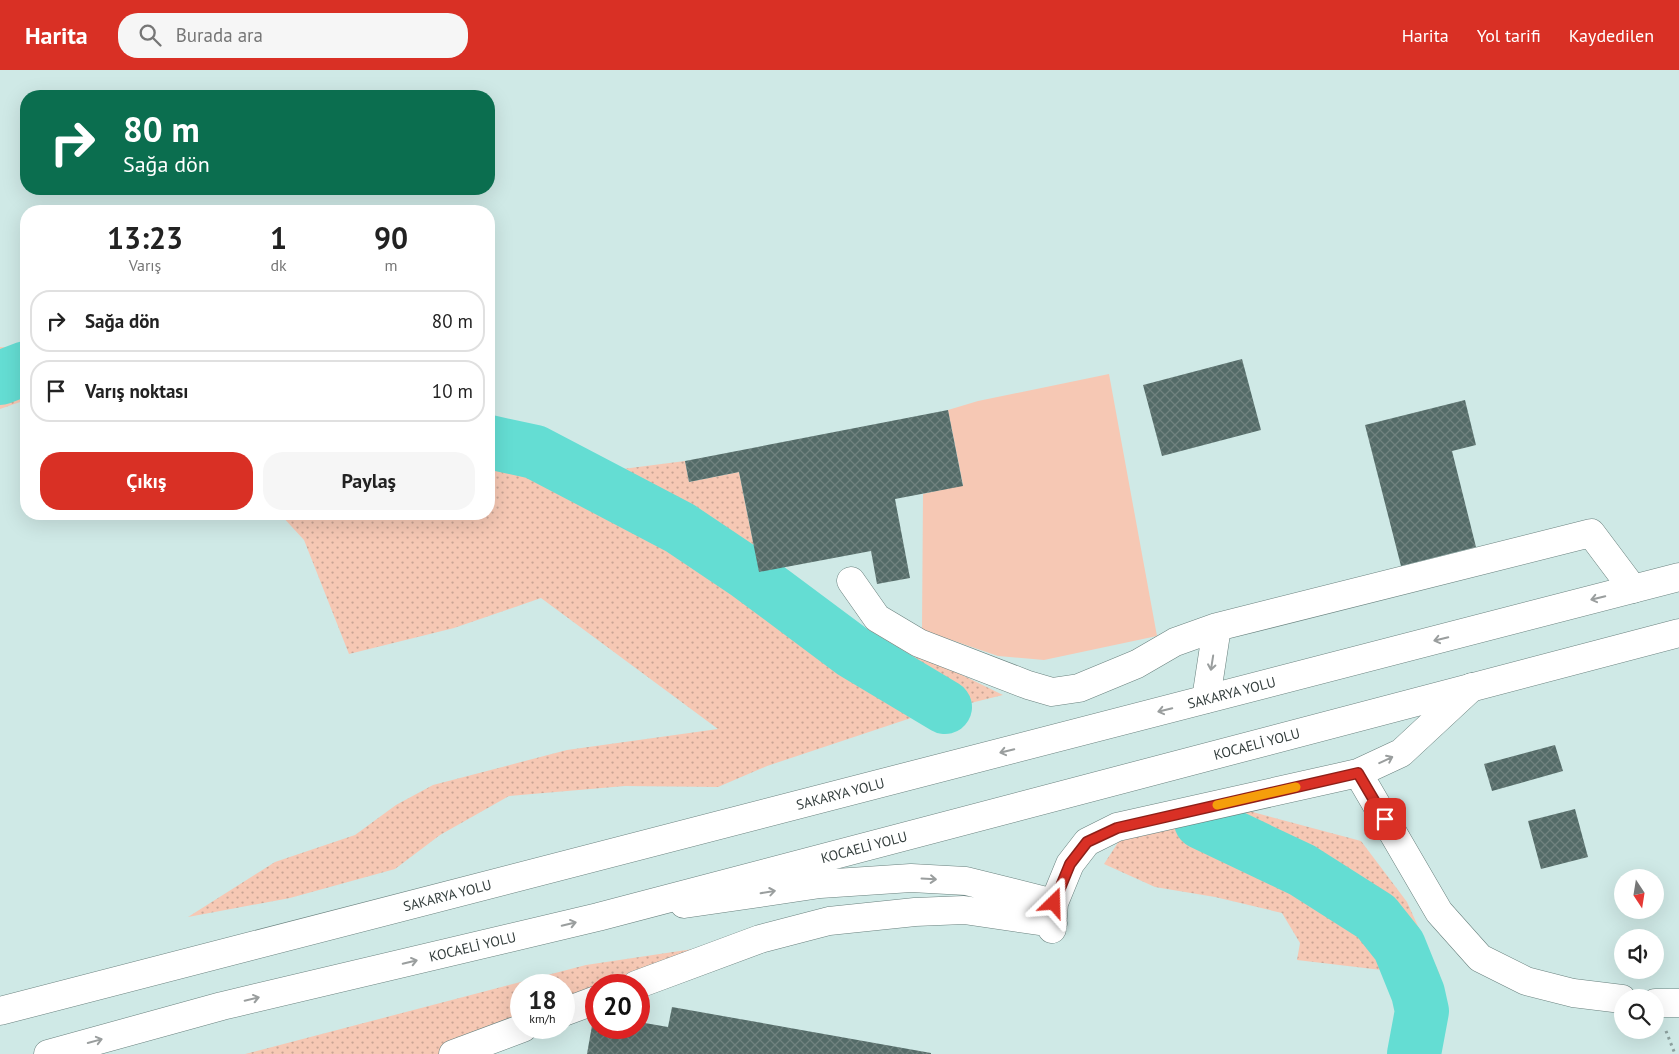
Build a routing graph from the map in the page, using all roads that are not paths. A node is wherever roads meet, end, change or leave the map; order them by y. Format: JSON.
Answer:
{"nodes":[{"id":1,"x":1679,"y":578,"type":"edge"},
{"id":2,"x":851,"y":581,"type":"dead end"},
{"id":3,"x":1633,"y":589,"type":"junction"},
{"id":4,"x":1217,"y":627,"type":"junction"},
{"id":5,"x":1679,"y":633,"type":"edge"},
{"id":6,"x":1472,"y":687,"type":"junction"},
{"id":7,"x":1206,"y":700,"type":"junction"},
{"id":8,"x":1358,"y":773,"type":"junction"},
{"id":9,"x":598,"y":917,"type":"junction"},
{"id":10,"x":1053,"y":918,"type":"junction"},
{"id":11,"x":650,"y":980,"type":"edge"},
{"id":12,"x":1614,"y":998,"type":"edge"},
{"id":13,"x":1664,"y":1003,"type":"edge"},
{"id":14,"x":1679,"y":1003,"type":"edge"},
{"id":15,"x":0,"y":1011,"type":"edge"},
{"id":16,"x":510,"y":1033,"type":"edge"},
{"id":17,"x":48,"y":1054,"type":"edge"},
{"id":18,"x":452,"y":1054,"type":"edge"}],
"edges":[{"from":1,"to":3,"type":"main road","name":"SAKARYA YOLU"},
{"from":2,"to":4,"type":"main road"},
{"from":3,"to":4,"type":"main road"},
{"from":3,"to":7,"type":"main road","name":"SAKARYA YOLU","one_way":true},
{"from":4,"to":7,"type":"main road","one_way":true},
{"from":5,"to":6,"type":"main road","name":"KOCAELİ YOLU"},
{"from":8,"to":6,"type":"main road","one_way":true},
{"from":6,"to":9,"type":"main road","name":"KOCAELİ YOLU"},
{"from":7,"to":15,"type":"main road","name":"SAKARYA YOLU","one_way":true},
{"from":8,"to":10,"type":"main road"},
{"from":8,"to":12,"type":"main road"},
{"from":9,"to":10,"type":"main road","one_way":true},
{"from":17,"to":9,"type":"main road","name":"KOCAELİ YOLU","one_way":true},
{"from":10,"to":11,"type":"main road"},
{"from":13,"to":14,"type":"main road"},
{"from":16,"to":18,"type":"main road"}]}
